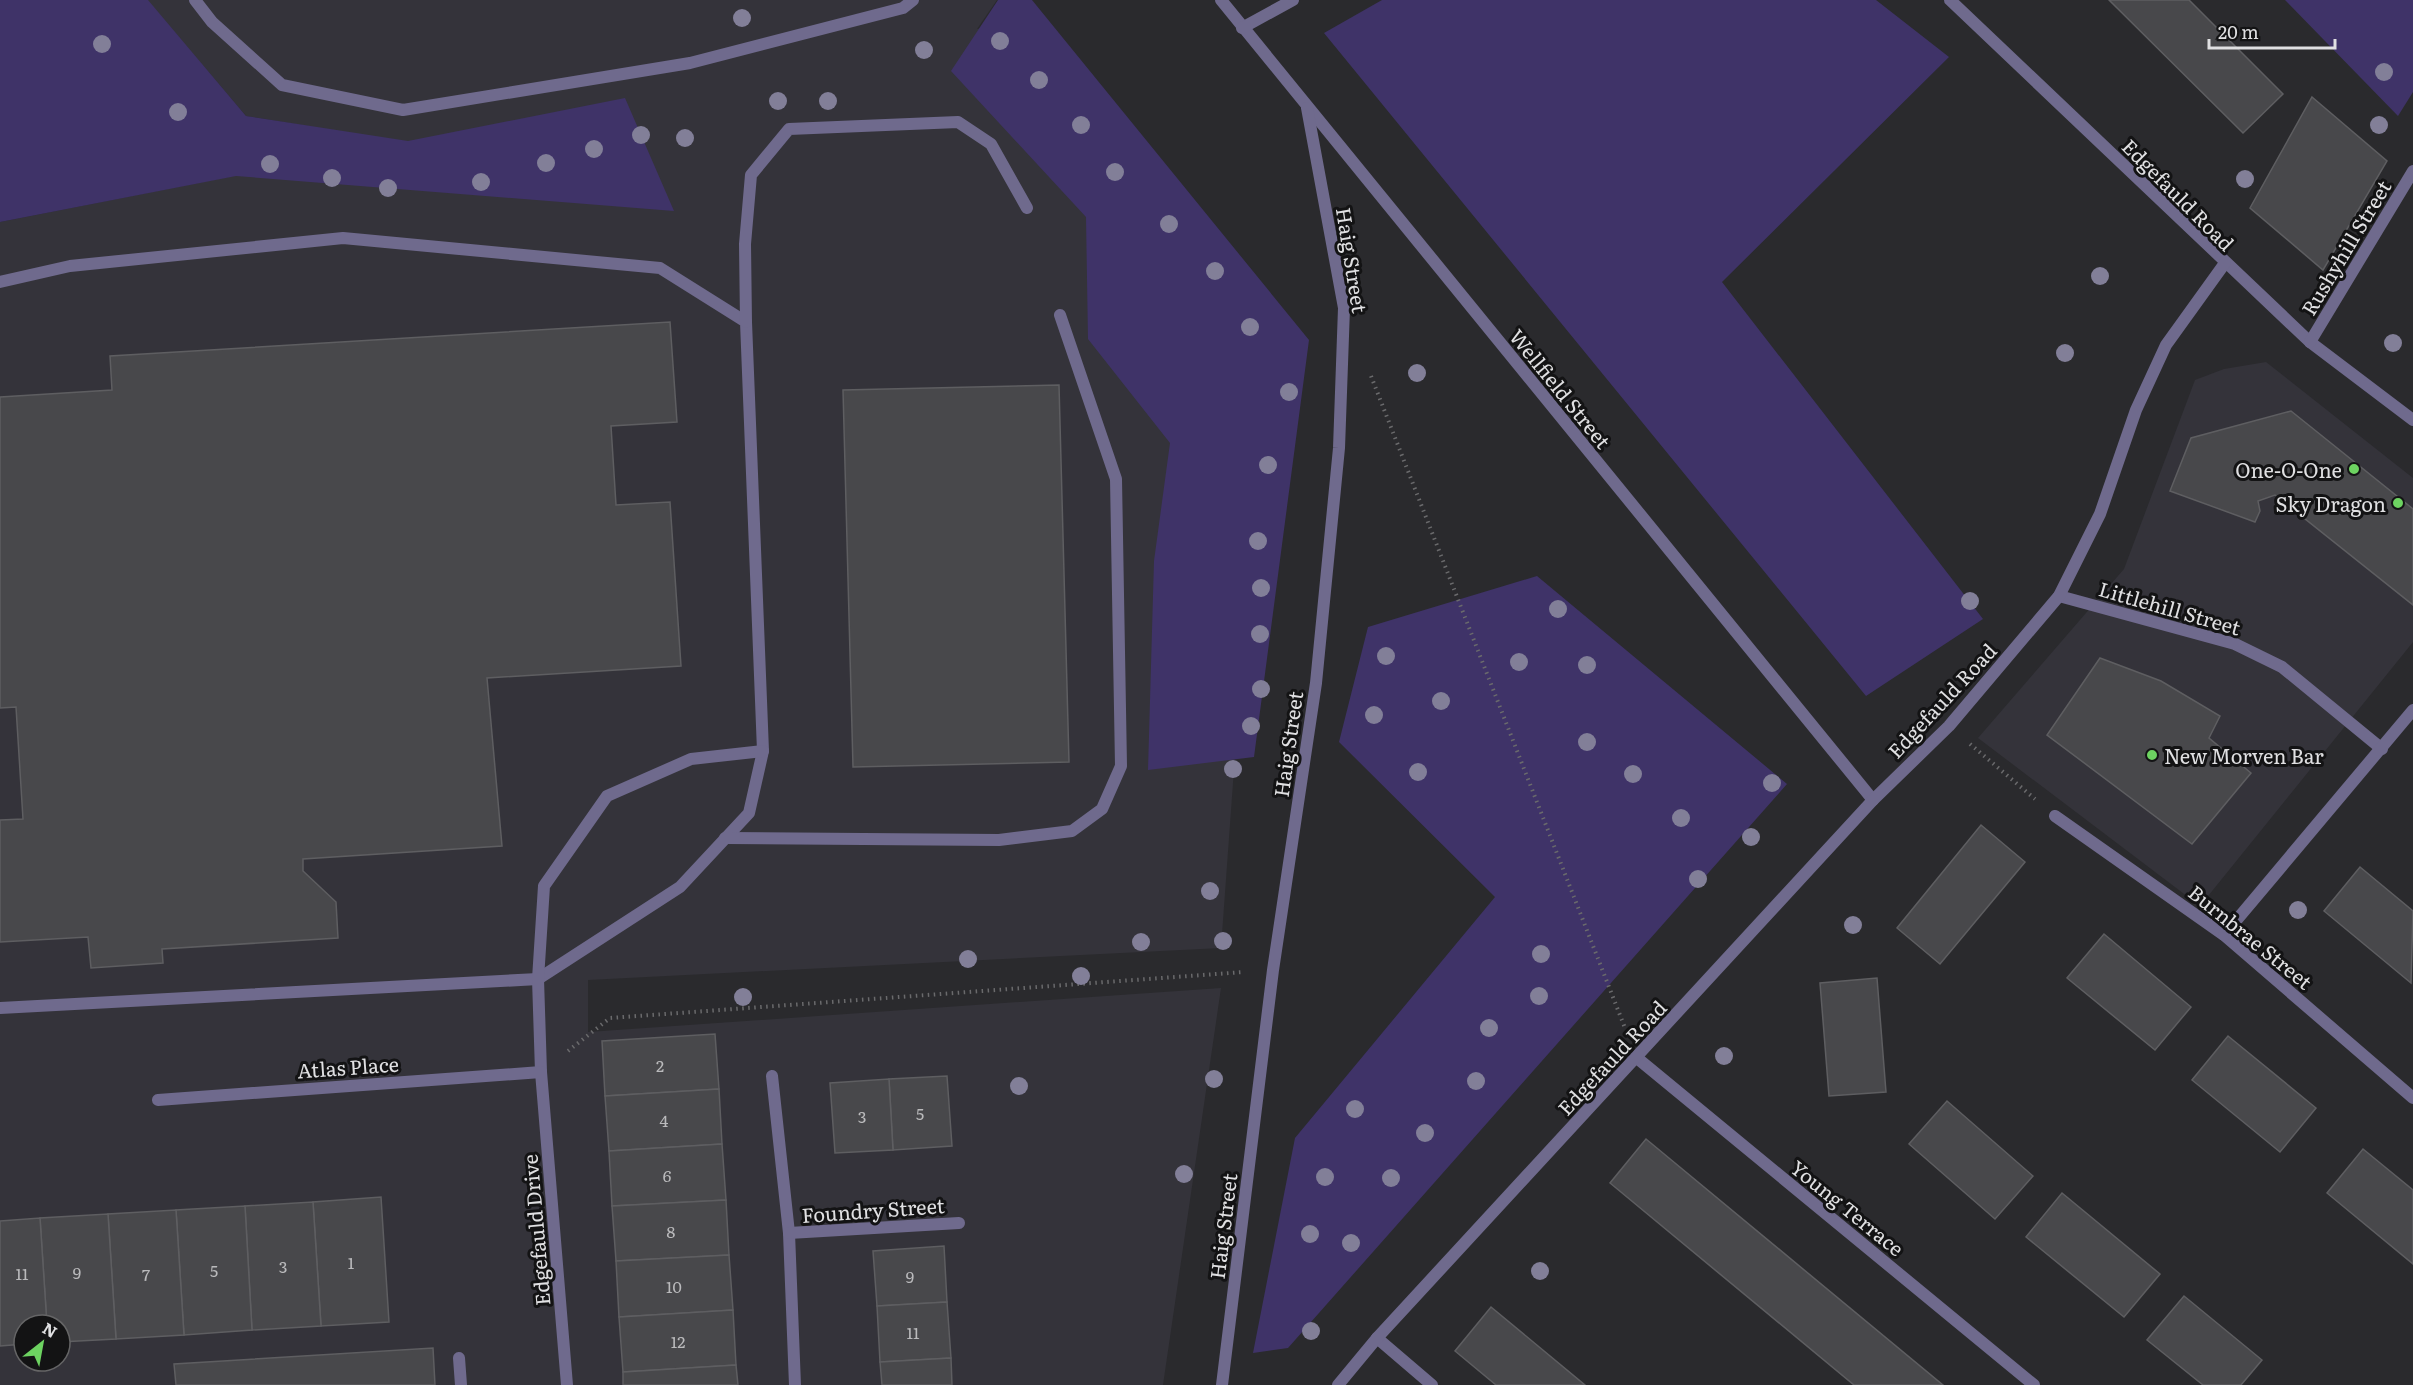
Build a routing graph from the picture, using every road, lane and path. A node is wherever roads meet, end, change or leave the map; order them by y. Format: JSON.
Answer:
{"nodes":[{"id":1,"x":195,"y":0,"type":"edge"},
{"id":2,"x":913,"y":0,"type":"edge"},
{"id":3,"x":1221,"y":0,"type":"edge"},
{"id":4,"x":1293,"y":0,"type":"edge"},
{"id":5,"x":1950,"y":0,"type":"edge"},
{"id":6,"x":1242,"y":28,"type":"junction"},
{"id":7,"x":1307,"y":108,"type":"junction"},
{"id":8,"x":2413,"y":171,"type":"edge"},
{"id":9,"x":1027,"y":208,"type":"dead end"},
{"id":10,"x":2225,"y":263,"type":"junction"},
{"id":11,"x":0,"y":282,"type":"edge"},
{"id":12,"x":1060,"y":315,"type":"dead end"},
{"id":13,"x":746,"y":322,"type":"junction"},
{"id":14,"x":2310,"y":342,"type":"junction"},
{"id":15,"x":1370,"y":374,"type":"dead end"},
{"id":16,"x":2413,"y":420,"type":"edge"},
{"id":17,"x":2059,"y":596,"type":"junction"},
{"id":18,"x":2413,"y":710,"type":"edge"},
{"id":19,"x":1949,"y":726,"type":"junction"},
{"id":20,"x":2382,"y":749,"type":"junction"},
{"id":21,"x":763,"y":751,"type":"junction"},
{"id":22,"x":1872,"y":800,"type":"junction"},
{"id":23,"x":2055,"y":816,"type":"joint"},
{"id":24,"x":725,"y":838,"type":"junction"},
{"id":25,"x":2224,"y":935,"type":"junction"},
{"id":26,"x":1273,"y":970,"type":"junction"},
{"id":27,"x":538,"y":979,"type":"junction"},
{"id":28,"x":0,"y":1008,"type":"edge"},
{"id":29,"x":1637,"y":1058,"type":"junction"},
{"id":30,"x":542,"y":1072,"type":"junction"},
{"id":31,"x":772,"y":1076,"type":"dead end"},
{"id":32,"x":2413,"y":1098,"type":"edge"},
{"id":33,"x":158,"y":1100,"type":"dead end"},
{"id":34,"x":959,"y":1223,"type":"dead end"},
{"id":35,"x":789,"y":1233,"type":"junction"},
{"id":36,"x":1377,"y":1338,"type":"junction"},
{"id":37,"x":459,"y":1358,"type":"dead end"},
{"id":38,"x":462,"y":1385,"type":"edge"},
{"id":39,"x":567,"y":1385,"type":"edge"},
{"id":40,"x":795,"y":1385,"type":"edge"},
{"id":41,"x":1222,"y":1385,"type":"edge"},
{"id":42,"x":1338,"y":1385,"type":"edge"},
{"id":43,"x":1432,"y":1385,"type":"edge"},
{"id":44,"x":2034,"y":1385,"type":"edge"}],
"edges":[{"from":1,"to":2,"type":"street"},
{"from":3,"to":6,"type":"street","name":"Wellfield Street"},
{"from":4,"to":6,"type":"street"},
{"from":5,"to":10,"type":"street","name":"Edgefauld Road"},
{"from":6,"to":7,"type":"street","name":"Wellfield Street"},
{"from":7,"to":22,"type":"street","name":"Wellfield Street"},
{"from":7,"to":26,"type":"street","name":"Haig Street"},
{"from":8,"to":14,"type":"street","name":"Rushyhill Street"},
{"from":9,"to":13,"type":"street"},
{"from":10,"to":14,"type":"street"},
{"from":10,"to":17,"type":"street","name":"Edgefauld Road"},
{"from":11,"to":13,"type":"street"},
{"from":12,"to":24,"type":"street"},
{"from":13,"to":21,"type":"street"},
{"from":14,"to":16,"type":"street"},
{"from":15,"to":29,"type":"path"},
{"from":17,"to":19,"type":"street","name":"Edgefauld Road"},
{"from":17,"to":20,"type":"street","name":"Littlehill Street"},
{"from":18,"to":20,"type":"street"},
{"from":19,"to":22,"type":"street","name":"Edgefauld Road"},
{"from":19,"to":23,"type":"path"},
{"from":20,"to":25,"type":"street"},
{"from":21,"to":24,"type":"street"},
{"from":21,"to":27,"type":"street","name":"Edgefauld Drive"},
{"from":22,"to":29,"type":"street","name":"Edgefauld Road"},
{"from":23,"to":25,"type":"street","name":"Burnbrae Street"},
{"from":24,"to":27,"type":"street"},
{"from":25,"to":32,"type":"street","name":"Burnbrae Street"},
{"from":26,"to":30,"type":"path"},
{"from":26,"to":41,"type":"street","name":"Haig Street"},
{"from":27,"to":28,"type":"street"},
{"from":27,"to":30,"type":"street","name":"Edgefauld Drive"},
{"from":29,"to":36,"type":"street","name":"Edgefauld Road"},
{"from":29,"to":44,"type":"street","name":"Young Terrace"},
{"from":30,"to":33,"type":"street","name":"Atlas Place"},
{"from":30,"to":39,"type":"street","name":"Edgefauld Drive"},
{"from":31,"to":35,"type":"street","name":"Foundry Street"},
{"from":34,"to":35,"type":"street","name":"Foundry Street"},
{"from":35,"to":40,"type":"street","name":"Foundry Street"},
{"from":36,"to":42,"type":"street","name":"Edgefauld Road"},
{"from":36,"to":43,"type":"street"},
{"from":37,"to":38,"type":"street"}]}
